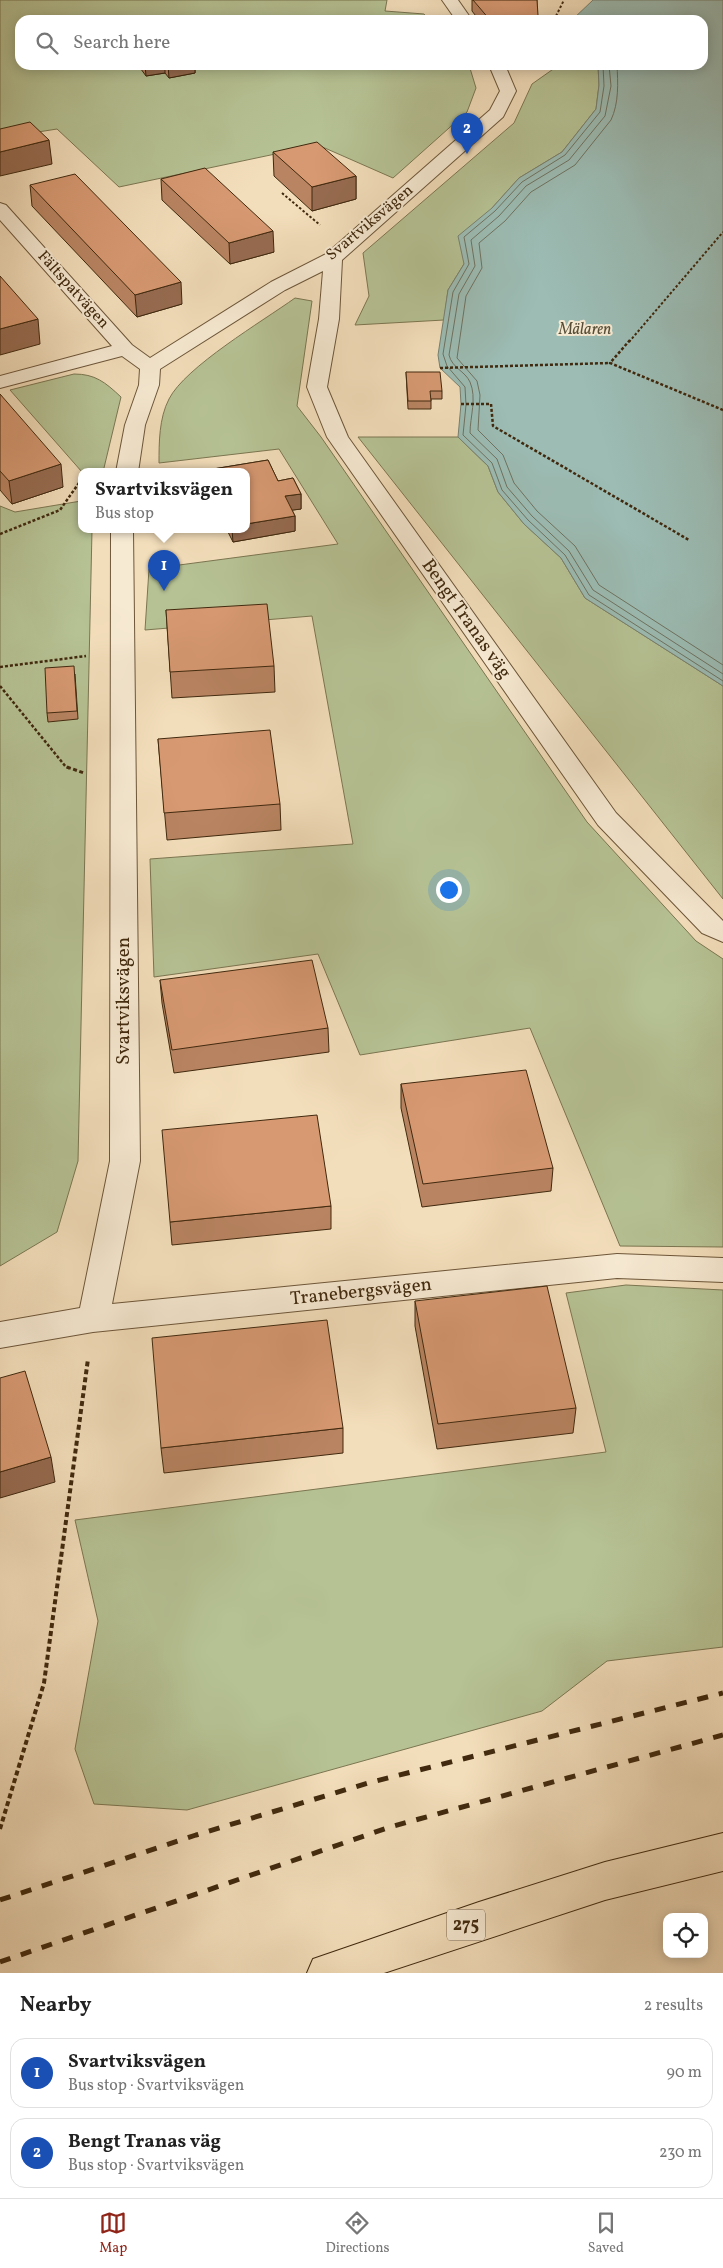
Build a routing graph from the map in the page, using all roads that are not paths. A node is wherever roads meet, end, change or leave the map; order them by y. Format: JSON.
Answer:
{"nodes":[{"id":1,"x":450,"y":0,"type":"edge"},
{"id":2,"x":460,"y":15,"type":"edge"},
{"id":3,"x":500,"y":70,"type":"edge"},
{"id":4,"x":0,"y":209,"type":"edge"},
{"id":5,"x":333,"y":258,"type":"junction"},
{"id":6,"x":125,"y":349,"type":"junction"},
{"id":7,"x":150,"y":367,"type":"junction"},
{"id":8,"x":0,"y":382,"type":"edge"},
{"id":9,"x":128,"y":468,"type":"edge"},
{"id":10,"x":122,"y":533,"type":"edge"},
{"id":11,"x":723,"y":934,"type":"edge"},
{"id":12,"x":723,"y":1270,"type":"edge"},
{"id":13,"x":93,"y":1319,"type":"junction"},
{"id":14,"x":0,"y":1335,"type":"edge"},
{"id":15,"x":723,"y":1852,"type":"edge"},
{"id":16,"x":327,"y":1973,"type":"edge"}],
"edges":[{"from":1,"to":2,"type":"street"},
{"from":3,"to":5,"type":"street","name":"Svartviksvägen"},
{"from":4,"to":6,"type":"street","name":"Fältspatvägen"},
{"from":5,"to":7,"type":"street","name":"Svartviksvägen"},
{"from":5,"to":11,"type":"street","name":"Bengt Tranas väg"},
{"from":6,"to":7,"type":"street","name":"Fältspatvägen"},
{"from":6,"to":8,"type":"street"},
{"from":7,"to":9,"type":"street"},
{"from":10,"to":13,"type":"street","name":"Svartviksvägen"},
{"from":12,"to":13,"type":"street","name":"Tranebergsvägen"},
{"from":13,"to":14,"type":"street","name":"Tranebergsvägen"},
{"from":15,"to":16,"type":"main road","number":"275"}]}
